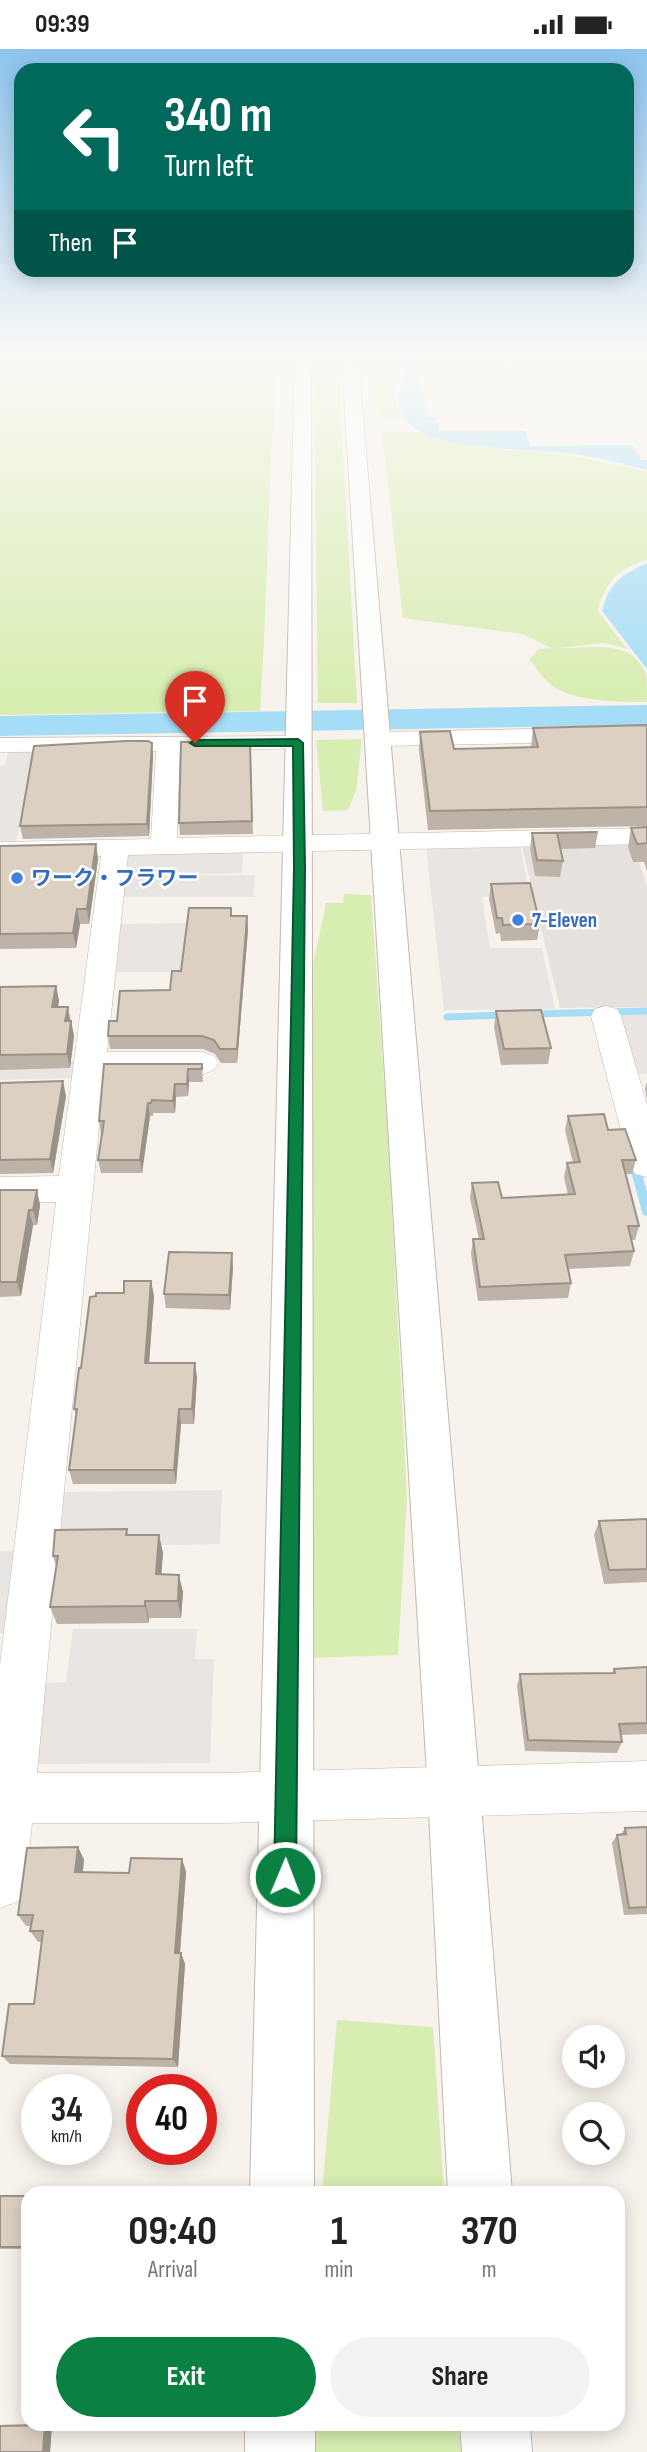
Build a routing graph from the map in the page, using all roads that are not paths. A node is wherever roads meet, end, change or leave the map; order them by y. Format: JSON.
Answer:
{"nodes":[{"id":1,"x":302,"y":471,"type":"edge"},
{"id":2,"x":359,"y":471,"type":"edge"},
{"id":3,"x":377,"y":726,"type":"junction"},
{"id":4,"x":299,"y":729,"type":"junction"},
{"id":5,"x":647,"y":734,"type":"edge"},
{"id":6,"x":168,"y":743,"type":"junction"},
{"id":7,"x":0,"y":745,"type":"edge"},
{"id":8,"x":647,"y":836,"type":"edge"},
{"id":9,"x":384,"y":841,"type":"junction"},
{"id":10,"x":300,"y":844,"type":"junction"},
{"id":11,"x":164,"y":845,"type":"junction"},
{"id":12,"x":116,"y":847,"type":"junction"},
{"id":13,"x":0,"y":850,"type":"edge"},
{"id":14,"x":606,"y":1017,"type":"dead end"},
{"id":15,"x":203,"y":1063,"type":"edge"},
{"id":16,"x":80,"y":1076,"type":"junction"},
{"id":17,"x":635,"y":1080,"type":"edge"},
{"id":18,"x":647,"y":1165,"type":"edge"},
{"id":19,"x":0,"y":1189,"type":"edge"},
{"id":20,"x":75,"y":1189,"type":"junction"},
{"id":21,"x":647,"y":1786,"type":"edge"},
{"id":22,"x":4,"y":1791,"type":"edge"},
{"id":23,"x":454,"y":1792,"type":"junction"},
{"id":24,"x":286,"y":1796,"type":"junction"},
{"id":25,"x":0,"y":1882,"type":"edge"},
{"id":26,"x":282,"y":2186,"type":"edge"},
{"id":27,"x":480,"y":2186,"type":"edge"},
{"id":28,"x":280,"y":2431,"type":"edge"},
{"id":29,"x":496,"y":2431,"type":"edge"},
{"id":30,"x":280,"y":2452,"type":"edge"},
{"id":31,"x":497,"y":2452,"type":"edge"}],
"edges":[{"from":1,"to":4,"type":"street"},
{"from":2,"to":3,"type":"street"},
{"from":3,"to":5,"type":"street"},
{"from":3,"to":9,"type":"street"},
{"from":4,"to":6,"type":"street"},
{"from":4,"to":10,"type":"street"},
{"from":6,"to":7,"type":"street"},
{"from":6,"to":11,"type":"street"},
{"from":8,"to":9,"type":"street"},
{"from":9,"to":10,"type":"street"},
{"from":9,"to":23,"type":"street"},
{"from":10,"to":11,"type":"street"},
{"from":10,"to":24,"type":"street"},
{"from":11,"to":12,"type":"street"},
{"from":12,"to":13,"type":"street"},
{"from":12,"to":16,"type":"street"},
{"from":14,"to":17,"type":"street"},
{"from":15,"to":16,"type":"street"},
{"from":16,"to":20,"type":"street"},
{"from":17,"to":18,"type":"street"},
{"from":19,"to":20,"type":"street"},
{"from":20,"to":22,"type":"street"},
{"from":21,"to":23,"type":"street"},
{"from":22,"to":24,"type":"street"},
{"from":22,"to":25,"type":"street"},
{"from":23,"to":24,"type":"street"},
{"from":23,"to":27,"type":"street"},
{"from":24,"to":26,"type":"street"},
{"from":28,"to":30,"type":"street"},
{"from":29,"to":31,"type":"street"}]}
